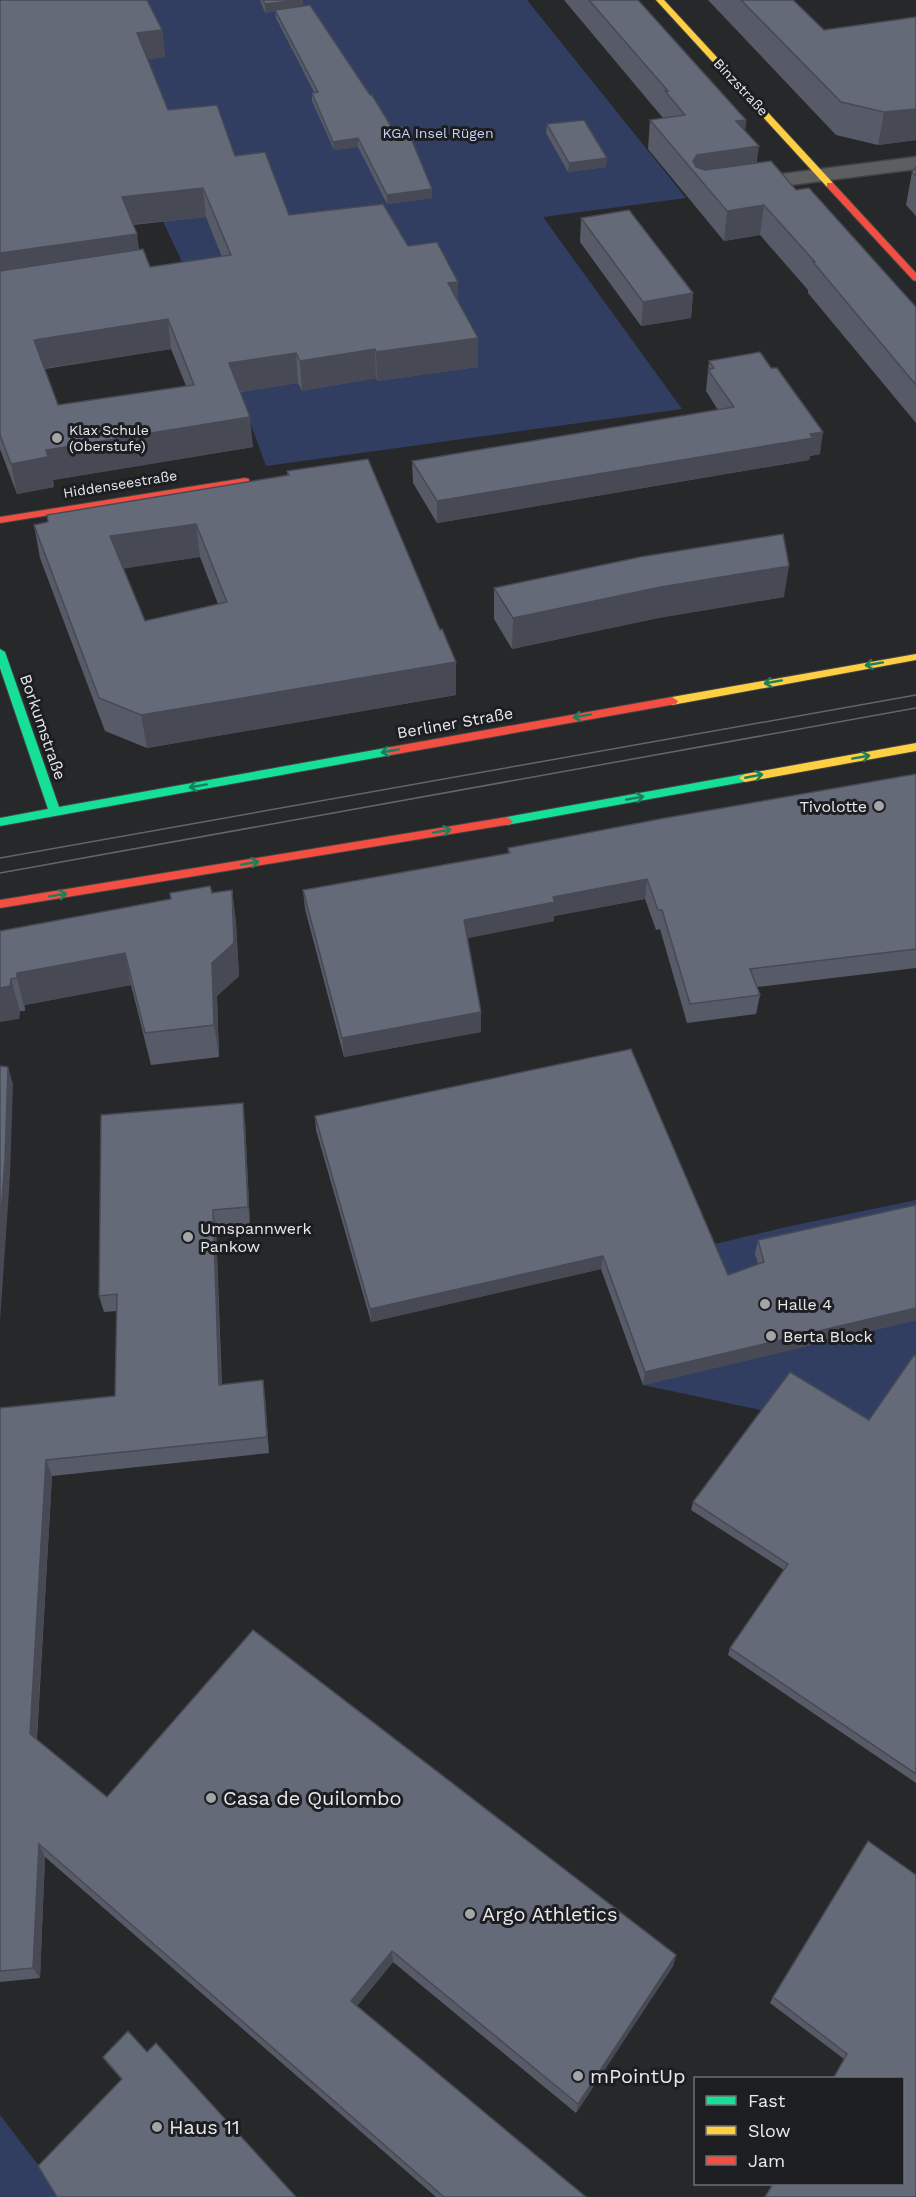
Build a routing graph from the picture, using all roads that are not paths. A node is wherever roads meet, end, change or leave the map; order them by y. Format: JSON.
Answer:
{"nodes":[{"id":1,"x":660,"y":0,"type":"edge"},
{"id":2,"x":916,"y":163,"type":"edge"},
{"id":3,"x":823,"y":175,"type":"junction"},
{"id":4,"x":725,"y":188,"type":"edge"},
{"id":5,"x":916,"y":278,"type":"edge"},
{"id":6,"x":244,"y":481,"type":"edge"},
{"id":7,"x":0,"y":520,"type":"edge"},
{"id":8,"x":0,"y":652,"type":"edge"},
{"id":9,"x":916,"y":657,"type":"edge"},
{"id":10,"x":916,"y":747,"type":"edge"},
{"id":11,"x":55,"y":812,"type":"junction"},
{"id":12,"x":0,"y":822,"type":"edge"},
{"id":13,"x":0,"y":904,"type":"edge"}],
"edges":[{"from":1,"to":3,"type":"main road","name":"Binzstraße"},
{"from":2,"to":3,"type":"street"},
{"from":3,"to":4,"type":"street"},
{"from":3,"to":5,"type":"main road","name":"Binzstraße"},
{"from":6,"to":7,"type":"main road","name":"Hiddenseestraße"},
{"from":8,"to":11,"type":"main road","name":"Borkumstraße"},
{"from":9,"to":11,"type":"main road","name":"Berliner Straße","one_way":true},
{"from":13,"to":10,"type":"main road","one_way":true},
{"from":11,"to":12,"type":"main road","name":"Berliner Straße"}]}
